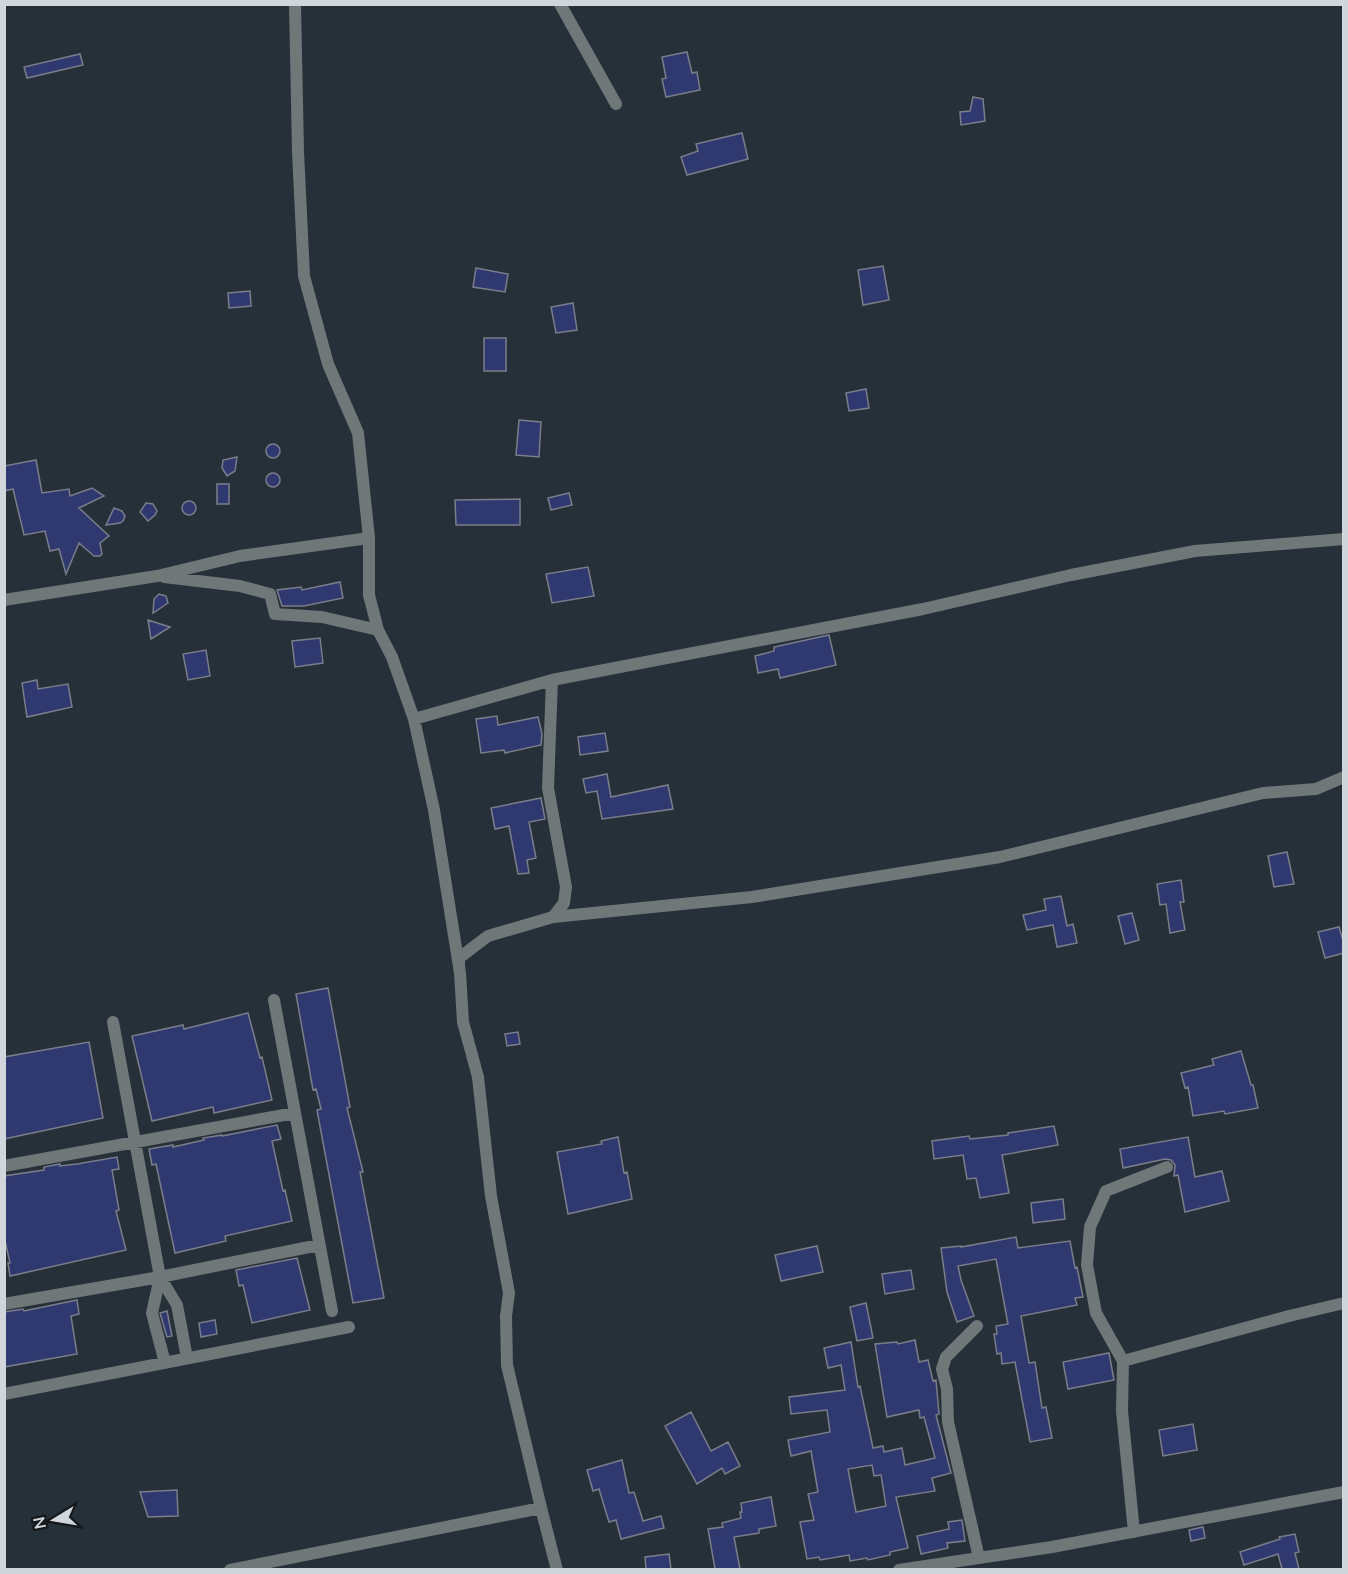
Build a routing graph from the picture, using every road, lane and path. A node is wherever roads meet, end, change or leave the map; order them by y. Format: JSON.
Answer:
{"nodes":[{"id":1,"x":295,"y":4,"type":"edge"},
{"id":2,"x":560,"y":4,"type":"edge"},
{"id":3,"x":616,"y":104,"type":"dead end"},
{"id":4,"x":369,"y":538,"type":"junction"},
{"id":5,"x":1344,"y":539,"type":"edge"},
{"id":6,"x":157,"y":576,"type":"junction"},
{"id":7,"x":4,"y":600,"type":"edge"},
{"id":8,"x":378,"y":630,"type":"junction"},
{"id":9,"x":552,"y":680,"type":"junction"},
{"id":10,"x":414,"y":719,"type":"junction"},
{"id":11,"x":1344,"y":777,"type":"edge"},
{"id":12,"x":553,"y":917,"type":"junction"},
{"id":13,"x":460,"y":974,"type":"junction"},
{"id":14,"x":274,"y":999,"type":"dead end"},
{"id":15,"x":113,"y":1022,"type":"dead end"},
{"id":16,"x":295,"y":1113,"type":"junction"},
{"id":17,"x":136,"y":1142,"type":"junction"},
{"id":18,"x":4,"y":1166,"type":"edge"},
{"id":19,"x":1167,"y":1167,"type":"dead end"},
{"id":20,"x":319,"y":1245,"type":"junction"},
{"id":21,"x":160,"y":1277,"type":"junction"},
{"id":22,"x":1344,"y":1303,"type":"edge"},
{"id":23,"x":4,"y":1304,"type":"edge"},
{"id":24,"x":332,"y":1311,"type":"dead end"},
{"id":25,"x":977,"y":1326,"type":"dead end"},
{"id":26,"x":349,"y":1327,"type":"dead end"},
{"id":27,"x":187,"y":1358,"type":"junction"},
{"id":28,"x":1123,"y":1361,"type":"junction"},
{"id":29,"x":165,"y":1363,"type":"junction"},
{"id":30,"x":4,"y":1394,"type":"edge"},
{"id":31,"x":1344,"y":1492,"type":"edge"},
{"id":32,"x":541,"y":1508,"type":"junction"},
{"id":33,"x":1134,"y":1532,"type":"junction"},
{"id":34,"x":979,"y":1558,"type":"junction"},
{"id":35,"x":230,"y":1569,"type":"edge"},
{"id":36,"x":557,"y":1569,"type":"edge"},
{"id":37,"x":899,"y":1569,"type":"edge"}],
"edges":[{"from":1,"to":4,"type":"street"},
{"from":2,"to":3,"type":"street"},
{"from":4,"to":6,"type":"street"},
{"from":4,"to":8,"type":"street"},
{"from":5,"to":9,"type":"street"},
{"from":6,"to":7,"type":"street"},
{"from":6,"to":8,"type":"street"},
{"from":8,"to":10,"type":"street"},
{"from":9,"to":10,"type":"street"},
{"from":9,"to":12,"type":"street"},
{"from":10,"to":13,"type":"street"},
{"from":11,"to":12,"type":"street"},
{"from":12,"to":13,"type":"street"},
{"from":13,"to":32,"type":"street"},
{"from":14,"to":16,"type":"street"},
{"from":15,"to":17,"type":"street"},
{"from":16,"to":17,"type":"street"},
{"from":16,"to":20,"type":"street"},
{"from":17,"to":18,"type":"street"},
{"from":17,"to":21,"type":"street"},
{"from":19,"to":28,"type":"street"},
{"from":20,"to":21,"type":"street"},
{"from":20,"to":24,"type":"street"},
{"from":21,"to":23,"type":"street"},
{"from":21,"to":27,"type":"street"},
{"from":21,"to":29,"type":"street"},
{"from":22,"to":28,"type":"street"},
{"from":25,"to":34,"type":"street"},
{"from":26,"to":27,"type":"street"},
{"from":27,"to":29,"type":"street"},
{"from":28,"to":33,"type":"street"},
{"from":29,"to":30,"type":"street"},
{"from":31,"to":33,"type":"street"},
{"from":32,"to":35,"type":"street"},
{"from":32,"to":36,"type":"street"},
{"from":33,"to":34,"type":"street"},
{"from":34,"to":37,"type":"street"}]}
